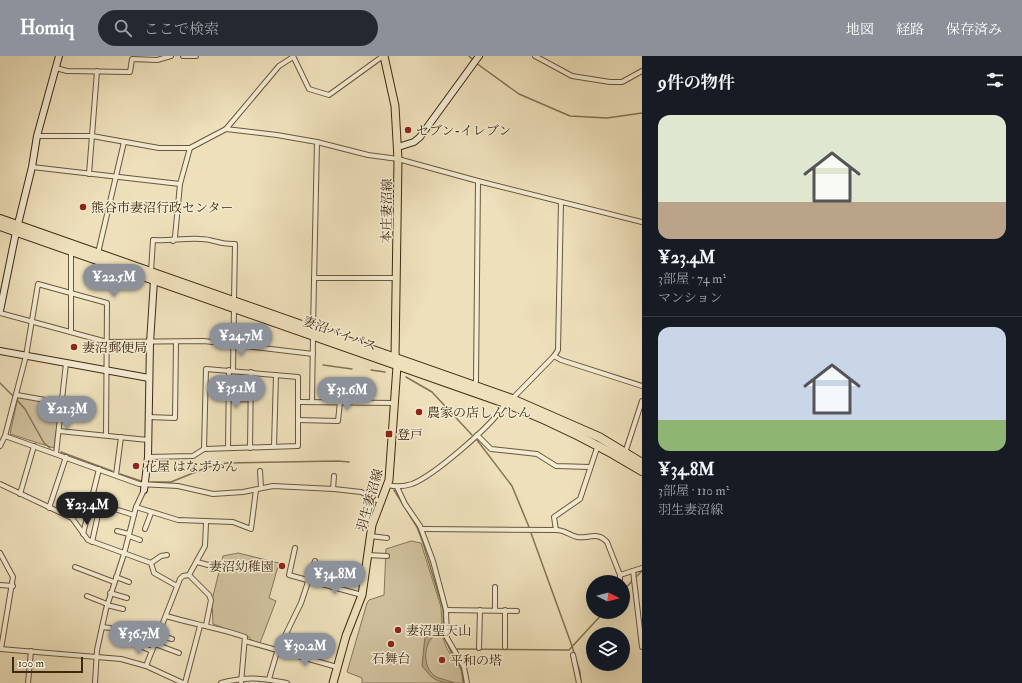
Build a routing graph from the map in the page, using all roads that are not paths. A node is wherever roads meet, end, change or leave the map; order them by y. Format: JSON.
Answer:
{"nodes":[{"id":1,"x":59,"y":56,"type":"edge"},
{"id":2,"x":171,"y":56,"type":"edge"},
{"id":3,"x":183,"y":56,"type":"edge"},
{"id":4,"x":196,"y":56,"type":"edge"},
{"id":5,"x":293,"y":56,"type":"edge"},
{"id":6,"x":384,"y":56,"type":"edge"},
{"id":7,"x":479,"y":56,"type":"edge"},
{"id":8,"x":535,"y":56,"type":"edge"},
{"id":9,"x":56,"y":68,"type":"junction"},
{"id":10,"x":97,"y":71,"type":"junction"},
{"id":11,"x":642,"y":71,"type":"edge"},
{"id":12,"x":226,"y":129,"type":"junction"},
{"id":13,"x":37,"y":136,"type":"junction"},
{"id":14,"x":92,"y":136,"type":"junction"},
{"id":15,"x":124,"y":142,"type":"junction"},
{"id":16,"x":317,"y":142,"type":"junction"},
{"id":17,"x":398,"y":147,"type":"junction"},
{"id":18,"x":190,"y":148,"type":"junction"},
{"id":19,"x":398,"y":159,"type":"junction"},
{"id":20,"x":32,"y":167,"type":"junction"},
{"id":21,"x":90,"y":174,"type":"junction"},
{"id":22,"x":115,"y":177,"type":"junction"},
{"id":23,"x":478,"y":181,"type":"junction"},
{"id":24,"x":180,"y":184,"type":"junction"},
{"id":25,"x":561,"y":202,"type":"junction"},
{"id":26,"x":0,"y":219,"type":"edge"},
{"id":27,"x":642,"y":222,"type":"edge"},
{"id":28,"x":0,"y":226,"type":"edge"},
{"id":29,"x":17,"y":229,"type":"junction"},
{"id":30,"x":173,"y":241,"type":"junction"},
{"id":31,"x":71,"y":252,"type":"junction"},
{"id":32,"x":98,"y":253,"type":"junction"},
{"id":33,"x":152,"y":276,"type":"junction"},
{"id":34,"x":314,"y":278,"type":"junction"},
{"id":35,"x":397,"y":278,"type":"junction"},
{"id":36,"x":70,"y":292,"type":"junction"},
{"id":37,"x":234,"y":305,"type":"junction"},
{"id":38,"x":0,"y":312,"type":"edge"},
{"id":39,"x":31,"y":320,"type":"junction"},
{"id":40,"x":71,"y":331,"type":"junction"},
{"id":41,"x":313,"y":332,"type":"junction"},
{"id":42,"x":107,"y":342,"type":"junction"},
{"id":43,"x":176,"y":342,"type":"junction"},
{"id":44,"x":150,"y":343,"type":"junction"},
{"id":45,"x":233,"y":344,"type":"junction"},
{"id":46,"x":0,"y":351,"type":"edge"},
{"id":47,"x":313,"y":354,"type":"junction"},
{"id":48,"x":26,"y":356,"type":"junction"},
{"id":49,"x":554,"y":356,"type":"junction"},
{"id":50,"x":395,"y":358,"type":"junction"},
{"id":51,"x":66,"y":363,"type":"junction"},
{"id":52,"x":397,"y":366,"type":"junction"},
{"id":53,"x":231,"y":370,"type":"junction"},
{"id":54,"x":108,"y":371,"type":"junction"},
{"id":55,"x":251,"y":372,"type":"junction"},
{"id":56,"x":276,"y":375,"type":"junction"},
{"id":57,"x":149,"y":378,"type":"junction"},
{"id":58,"x":474,"y":386,"type":"junction"},
{"id":59,"x":642,"y":386,"type":"edge"},
{"id":60,"x":17,"y":395,"type":"junction"},
{"id":61,"x":509,"y":401,"type":"junction"},
{"id":62,"x":642,"y":401,"type":"edge"},
{"id":63,"x":299,"y":402,"type":"junction"},
{"id":64,"x":312,"y":402,"type":"junction"},
{"id":65,"x":340,"y":402,"type":"junction"},
{"id":66,"x":62,"y":403,"type":"junction"},
{"id":67,"x":395,"y":404,"type":"junction"},
{"id":68,"x":148,"y":417,"type":"junction"},
{"id":69,"x":298,"y":420,"type":"junction"},
{"id":70,"x":59,"y":431,"type":"junction"},
{"id":71,"x":106,"y":435,"type":"junction"},
{"id":72,"x":477,"y":435,"type":"junction"},
{"id":73,"x":5,"y":436,"type":"junction"},
{"id":74,"x":121,"y":437,"type":"junction"},
{"id":75,"x":148,"y":440,"type":"junction"},
{"id":76,"x":599,"y":445,"type":"junction"},
{"id":77,"x":0,"y":446,"type":"edge"},
{"id":78,"x":34,"y":446,"type":"junction"},
{"id":79,"x":274,"y":446,"type":"junction"},
{"id":80,"x":228,"y":448,"type":"junction"},
{"id":81,"x":250,"y":448,"type":"junction"},
{"id":82,"x":204,"y":449,"type":"junction"},
{"id":83,"x":625,"y":453,"type":"junction"},
{"id":84,"x":56,"y":454,"type":"junction"},
{"id":85,"x":66,"y":457,"type":"junction"},
{"id":86,"x":148,"y":457,"type":"junction"},
{"id":87,"x":642,"y":463,"type":"edge"},
{"id":88,"x":590,"y":467,"type":"junction"},
{"id":89,"x":99,"y":469,"type":"junction"},
{"id":90,"x":260,"y":471,"type":"dead end"},
{"id":91,"x":642,"y":471,"type":"edge"},
{"id":92,"x":116,"y":475,"type":"junction"},
{"id":93,"x":334,"y":476,"type":"dead end"},
{"id":94,"x":0,"y":484,"type":"edge"},
{"id":95,"x":348,"y":484,"type":"dead end"},
{"id":96,"x":388,"y":485,"type":"junction"},
{"id":97,"x":144,"y":487,"type":"junction"},
{"id":98,"x":397,"y":487,"type":"junction"},
{"id":99,"x":261,"y":488,"type":"junction"},
{"id":100,"x":333,"y":488,"type":"junction"},
{"id":101,"x":256,"y":490,"type":"junction"},
{"id":102,"x":345,"y":490,"type":"junction"},
{"id":103,"x":20,"y":494,"type":"junction"},
{"id":104,"x":92,"y":502,"type":"junction"},
{"id":105,"x":381,"y":502,"type":"junction"},
{"id":106,"x":136,"y":507,"type":"junction"},
{"id":107,"x":49,"y":508,"type":"junction"},
{"id":108,"x":151,"y":513,"type":"junction"},
{"id":109,"x":98,"y":515,"type":"dead end"},
{"id":110,"x":134,"y":515,"type":"junction"},
{"id":111,"x":206,"y":523,"type":"junction"},
{"id":112,"x":145,"y":529,"type":"dead end"},
{"id":113,"x":422,"y":529,"type":"junction"},
{"id":114,"x":556,"y":530,"type":"junction"},
{"id":115,"x":117,"y":531,"type":"dead end"},
{"id":116,"x":83,"y":534,"type":"junction"},
{"id":117,"x":129,"y":535,"type":"junction"},
{"id":118,"x":370,"y":536,"type":"junction"},
{"id":119,"x":387,"y":538,"type":"dead end"},
{"id":120,"x":140,"y":540,"type":"dead end"},
{"id":121,"x":92,"y":542,"type":"junction"},
{"id":122,"x":295,"y":548,"type":"dead end"},
{"id":123,"x":0,"y":553,"type":"edge"},
{"id":124,"x":124,"y":554,"type":"junction"},
{"id":125,"x":167,"y":555,"type":"dead end"},
{"id":126,"x":367,"y":556,"type":"junction"},
{"id":127,"x":387,"y":556,"type":"dead end"},
{"id":128,"x":316,"y":561,"type":"dead end"},
{"id":129,"x":197,"y":562,"type":"junction"},
{"id":130,"x":151,"y":563,"type":"junction"},
{"id":131,"x":210,"y":564,"type":"dead end"},
{"id":132,"x":76,"y":567,"type":"dead end"},
{"id":133,"x":642,"y":568,"type":"edge"},
{"id":134,"x":633,"y":571,"type":"junction"},
{"id":135,"x":189,"y":575,"type":"junction"},
{"id":136,"x":620,"y":575,"type":"joint"},
{"id":137,"x":116,"y":577,"type":"junction"},
{"id":138,"x":309,"y":580,"type":"junction"},
{"id":139,"x":114,"y":582,"type":"junction"},
{"id":140,"x":129,"y":582,"type":"dead end"},
{"id":141,"x":0,"y":585,"type":"edge"},
{"id":142,"x":13,"y":586,"type":"junction"},
{"id":143,"x":177,"y":586,"type":"junction"},
{"id":144,"x":495,"y":587,"type":"dead end"},
{"id":145,"x":110,"y":593,"type":"junction"},
{"id":146,"x":362,"y":595,"type":"junction"},
{"id":147,"x":87,"y":596,"type":"dead end"},
{"id":148,"x":127,"y":598,"type":"dead end"},
{"id":149,"x":107,"y":604,"type":"junction"},
{"id":150,"x":123,"y":609,"type":"dead end"},
{"id":151,"x":446,"y":610,"type":"junction"},
{"id":152,"x":480,"y":610,"type":"junction"},
{"id":153,"x":495,"y":610,"type":"junction"},
{"id":154,"x":505,"y":610,"type":"junction"},
{"id":155,"x":517,"y":611,"type":"dead end"},
{"id":156,"x":166,"y":616,"type":"junction"},
{"id":157,"x":206,"y":625,"type":"junction"},
{"id":158,"x":200,"y":626,"type":"junction"},
{"id":159,"x":102,"y":627,"type":"junction"},
{"id":160,"x":110,"y":628,"type":"dead end"},
{"id":161,"x":158,"y":635,"type":"junction"},
{"id":162,"x":172,"y":639,"type":"dead end"},
{"id":163,"x":245,"y":641,"type":"junction"},
{"id":164,"x":132,"y":644,"type":"dead end"},
{"id":165,"x":155,"y":644,"type":"junction"},
{"id":166,"x":505,"y":647,"type":"dead end"},
{"id":167,"x":642,"y":647,"type":"edge"},
{"id":168,"x":0,"y":648,"type":"edge"},
{"id":169,"x":479,"y":648,"type":"dead end"},
{"id":170,"x":31,"y":651,"type":"junction"},
{"id":171,"x":152,"y":651,"type":"junction"},
{"id":172,"x":277,"y":652,"type":"junction"},
{"id":173,"x":178,"y":653,"type":"dead end"},
{"id":174,"x":573,"y":655,"type":"dead end"},
{"id":175,"x":96,"y":656,"type":"junction"},
{"id":176,"x":146,"y":666,"type":"junction"},
{"id":177,"x":337,"y":667,"type":"junction"},
{"id":178,"x":240,"y":678,"type":"junction"},
{"id":179,"x":269,"y":680,"type":"junction"},
{"id":180,"x":28,"y":683,"type":"edge"},
{"id":181,"x":94,"y":683,"type":"edge"},
{"id":182,"x":183,"y":683,"type":"edge"},
{"id":183,"x":221,"y":683,"type":"edge"},
{"id":184,"x":241,"y":683,"type":"edge"},
{"id":185,"x":287,"y":683,"type":"edge"},
{"id":186,"x":333,"y":683,"type":"edge"},
{"id":187,"x":467,"y":683,"type":"edge"},
{"id":188,"x":579,"y":683,"type":"edge"}],
"edges":[{"from":1,"to":9,"type":"street"},
{"from":2,"to":10,"type":"street"},
{"from":3,"to":4,"type":"street"},
{"from":5,"to":6,"type":"street"},
{"from":5,"to":12,"type":"street"},
{"from":6,"to":17,"type":"main road","name":"本庄妻沼線"},
{"from":7,"to":17,"type":"street"},
{"from":8,"to":11,"type":"street"},
{"from":9,"to":10,"type":"street"},
{"from":9,"to":13,"type":"street"},
{"from":10,"to":14,"type":"street"},
{"from":12,"to":16,"type":"street"},
{"from":12,"to":18,"type":"street"},
{"from":13,"to":14,"type":"street"},
{"from":13,"to":20,"type":"street"},
{"from":14,"to":15,"type":"street"},
{"from":14,"to":21,"type":"street"},
{"from":15,"to":18,"type":"street"},
{"from":15,"to":22,"type":"street"},
{"from":16,"to":19,"type":"street"},
{"from":16,"to":34,"type":"street"},
{"from":17,"to":19,"type":"main road","name":"本庄妻沼線"},
{"from":18,"to":24,"type":"street"},
{"from":19,"to":23,"type":"street"},
{"from":19,"to":35,"type":"main road","name":"本庄妻沼線"},
{"from":20,"to":21,"type":"street"},
{"from":20,"to":29,"type":"street"},
{"from":21,"to":22,"type":"street"},
{"from":22,"to":24,"type":"street"},
{"from":22,"to":32,"type":"street"},
{"from":23,"to":25,"type":"street"},
{"from":23,"to":58,"type":"street"},
{"from":24,"to":30,"type":"street"},
{"from":25,"to":27,"type":"street"},
{"from":25,"to":49,"type":"street"},
{"from":26,"to":29,"type":"highway","name":"妻沼バイパス"},
{"from":28,"to":29,"type":"highway","name":"妻沼バイパス"},
{"from":29,"to":31,"type":"highway","name":"妻沼バイパス"},
{"from":29,"to":32,"type":"highway","name":"妻沼バイパス"},
{"from":29,"to":38,"type":"street"},
{"from":30,"to":33,"type":"street"},
{"from":30,"to":37,"type":"street"},
{"from":31,"to":33,"type":"highway","name":"妻沼バイパス"},
{"from":31,"to":36,"type":"street"},
{"from":32,"to":33,"type":"highway","name":"妻沼バイパス"},
{"from":33,"to":37,"type":"highway","name":"妻沼バイパス"},
{"from":33,"to":44,"type":"street"},
{"from":34,"to":35,"type":"street"},
{"from":34,"to":41,"type":"street"},
{"from":35,"to":50,"type":"main road","name":"本庄妻沼線"},
{"from":36,"to":39,"type":"street"},
{"from":36,"to":40,"type":"street"},
{"from":36,"to":42,"type":"street"},
{"from":37,"to":41,"type":"highway","name":"妻沼バイパス"},
{"from":37,"to":45,"type":"street"},
{"from":38,"to":39,"type":"street"},
{"from":39,"to":40,"type":"street"},
{"from":39,"to":48,"type":"street"},
{"from":40,"to":42,"type":"street"},
{"from":41,"to":47,"type":"street"},
{"from":41,"to":50,"type":"highway","name":"妻沼バイパス"},
{"from":41,"to":52,"type":"highway","name":"妻沼バイパス"},
{"from":42,"to":44,"type":"street"},
{"from":42,"to":54,"type":"street"},
{"from":43,"to":44,"type":"street"},
{"from":43,"to":45,"type":"street"},
{"from":43,"to":68,"type":"street"},
{"from":44,"to":57,"type":"street"},
{"from":45,"to":47,"type":"street"},
{"from":45,"to":53,"type":"street"},
{"from":46,"to":48,"type":"street"},
{"from":47,"to":64,"type":"street"},
{"from":48,"to":51,"type":"street"},
{"from":48,"to":60,"type":"street"},
{"from":49,"to":59,"type":"street"},
{"from":49,"to":61,"type":"street"},
{"from":50,"to":52,"type":"main road","name":"本庄妻沼線"},
{"from":50,"to":58,"type":"highway","name":"妻沼バイパス"},
{"from":51,"to":54,"type":"street"},
{"from":51,"to":66,"type":"street"},
{"from":52,"to":61,"type":"highway","name":"妻沼バイパス"},
{"from":52,"to":67,"type":"main road","name":"羽生妻沼線"},
{"from":53,"to":55,"type":"street"},
{"from":53,"to":80,"type":"street"},
{"from":53,"to":82,"type":"street"},
{"from":54,"to":57,"type":"street"},
{"from":54,"to":71,"type":"street"},
{"from":55,"to":56,"type":"street"},
{"from":55,"to":81,"type":"street"},
{"from":56,"to":63,"type":"street"},
{"from":56,"to":79,"type":"street"},
{"from":57,"to":68,"type":"street"},
{"from":58,"to":61,"type":"highway","name":"妻沼バイパス"},
{"from":60,"to":66,"type":"street"},
{"from":60,"to":73,"type":"street"},
{"from":61,"to":72,"type":"street"},
{"from":61,"to":76,"type":"highway","name":"妻沼バイパス"},
{"from":61,"to":83,"type":"highway","name":"妻沼バイパス"},
{"from":62,"to":83,"type":"street"},
{"from":63,"to":64,"type":"street"},
{"from":63,"to":69,"type":"street"},
{"from":64,"to":65,"type":"street"},
{"from":65,"to":67,"type":"street"},
{"from":65,"to":69,"type":"street"},
{"from":66,"to":70,"type":"street"},
{"from":67,"to":96,"type":"main road","name":"羽生妻沼線"},
{"from":68,"to":75,"type":"street"},
{"from":69,"to":79,"type":"street"},
{"from":70,"to":71,"type":"street"},
{"from":70,"to":84,"type":"street"},
{"from":71,"to":74,"type":"street"},
{"from":72,"to":88,"type":"street"},
{"from":72,"to":98,"type":"street"},
{"from":73,"to":77,"type":"street"},
{"from":73,"to":78,"type":"street"},
{"from":74,"to":75,"type":"street"},
{"from":74,"to":92,"type":"street"},
{"from":75,"to":86,"type":"street"},
{"from":76,"to":88,"type":"street"},
{"from":76,"to":91,"type":"highway","name":"妻沼バイパス"},
{"from":78,"to":84,"type":"street"},
{"from":78,"to":103,"type":"street"},
{"from":79,"to":81,"type":"street"},
{"from":80,"to":81,"type":"street"},
{"from":80,"to":82,"type":"street"},
{"from":82,"to":86,"type":"street"},
{"from":83,"to":87,"type":"highway","name":"妻沼バイパス"},
{"from":84,"to":85,"type":"street"},
{"from":85,"to":89,"type":"street"},
{"from":85,"to":107,"type":"street"},
{"from":86,"to":97,"type":"street"},
{"from":88,"to":114,"type":"street"},
{"from":89,"to":92,"type":"street"},
{"from":89,"to":104,"type":"street"},
{"from":90,"to":99,"type":"street"},
{"from":92,"to":97,"type":"street"},
{"from":93,"to":100,"type":"street"},
{"from":94,"to":103,"type":"street"},
{"from":95,"to":102,"type":"street"},
{"from":96,"to":98,"type":"street"},
{"from":96,"to":105,"type":"main road","name":"羽生妻沼線"},
{"from":97,"to":101,"type":"street"},
{"from":97,"to":106,"type":"street"},
{"from":98,"to":113,"type":"street"},
{"from":99,"to":100,"type":"street"},
{"from":99,"to":101,"type":"street"},
{"from":100,"to":102,"type":"street"},
{"from":101,"to":111,"type":"street"},
{"from":102,"to":105,"type":"street"},
{"from":103,"to":107,"type":"street"},
{"from":104,"to":110,"type":"street"},
{"from":104,"to":116,"type":"street"},
{"from":105,"to":118,"type":"main road","name":"羽生妻沼線"},
{"from":106,"to":108,"type":"street"},
{"from":106,"to":110,"type":"street"},
{"from":107,"to":116,"type":"street"},
{"from":108,"to":111,"type":"street"},
{"from":108,"to":112,"type":"street"},
{"from":109,"to":121,"type":"street"},
{"from":110,"to":117,"type":"street"},
{"from":111,"to":129,"type":"street"},
{"from":113,"to":114,"type":"street"},
{"from":113,"to":151,"type":"street"},
{"from":114,"to":136,"type":"street"},
{"from":115,"to":117,"type":"street"},
{"from":116,"to":121,"type":"street"},
{"from":117,"to":120,"type":"street"},
{"from":117,"to":124,"type":"street"},
{"from":118,"to":119,"type":"street"},
{"from":118,"to":126,"type":"main road","name":"羽生妻沼線"},
{"from":121,"to":124,"type":"street"},
{"from":122,"to":138,"type":"street"},
{"from":123,"to":142,"type":"street"},
{"from":124,"to":130,"type":"street"},
{"from":124,"to":137,"type":"street"},
{"from":125,"to":130,"type":"street"},
{"from":126,"to":127,"type":"street"},
{"from":126,"to":146,"type":"main road","name":"羽生妻沼線"},
{"from":128,"to":138,"type":"street"},
{"from":129,"to":131,"type":"street"},
{"from":129,"to":135,"type":"street"},
{"from":130,"to":143,"type":"street"},
{"from":132,"to":139,"type":"street"},
{"from":133,"to":134,"type":"street"},
{"from":134,"to":136,"type":"street"},
{"from":134,"to":167,"type":"street"},
{"from":135,"to":143,"type":"street"},
{"from":135,"to":157,"type":"street"},
{"from":137,"to":139,"type":"street"},
{"from":137,"to":140,"type":"street"},
{"from":138,"to":146,"type":"street"},
{"from":138,"to":172,"type":"street"},
{"from":139,"to":145,"type":"street"},
{"from":141,"to":142,"type":"street"},
{"from":142,"to":168,"type":"street"},
{"from":143,"to":156,"type":"street"},
{"from":144,"to":153,"type":"street"},
{"from":145,"to":148,"type":"street"},
{"from":145,"to":149,"type":"street"},
{"from":146,"to":177,"type":"main road","name":"羽生妻沼線"},
{"from":147,"to":149,"type":"street"},
{"from":149,"to":150,"type":"street"},
{"from":149,"to":159,"type":"street"},
{"from":151,"to":152,"type":"street"},
{"from":151,"to":187,"type":"street"},
{"from":152,"to":153,"type":"street"},
{"from":152,"to":169,"type":"street"},
{"from":153,"to":154,"type":"street"},
{"from":154,"to":155,"type":"street"},
{"from":154,"to":166,"type":"street"},
{"from":156,"to":158,"type":"street"},
{"from":156,"to":161,"type":"street"},
{"from":157,"to":158,"type":"street"},
{"from":157,"to":163,"type":"street"},
{"from":158,"to":182,"type":"street"},
{"from":159,"to":160,"type":"street"},
{"from":159,"to":175,"type":"street"},
{"from":161,"to":162,"type":"street"},
{"from":161,"to":165,"type":"street"},
{"from":163,"to":172,"type":"street"},
{"from":163,"to":178,"type":"street"},
{"from":164,"to":171,"type":"street"},
{"from":165,"to":171,"type":"street"},
{"from":165,"to":173,"type":"street"},
{"from":168,"to":170,"type":"street"},
{"from":170,"to":175,"type":"street"},
{"from":170,"to":180,"type":"street"},
{"from":171,"to":176,"type":"street"},
{"from":172,"to":177,"type":"street"},
{"from":172,"to":179,"type":"street"},
{"from":174,"to":188,"type":"street"},
{"from":175,"to":176,"type":"street"},
{"from":175,"to":181,"type":"street"},
{"from":176,"to":182,"type":"street"},
{"from":177,"to":186,"type":"main road","name":"羽生妻沼線"},
{"from":178,"to":179,"type":"street"},
{"from":178,"to":183,"type":"street"},
{"from":178,"to":184,"type":"street"},
{"from":179,"to":185,"type":"street"}]}
